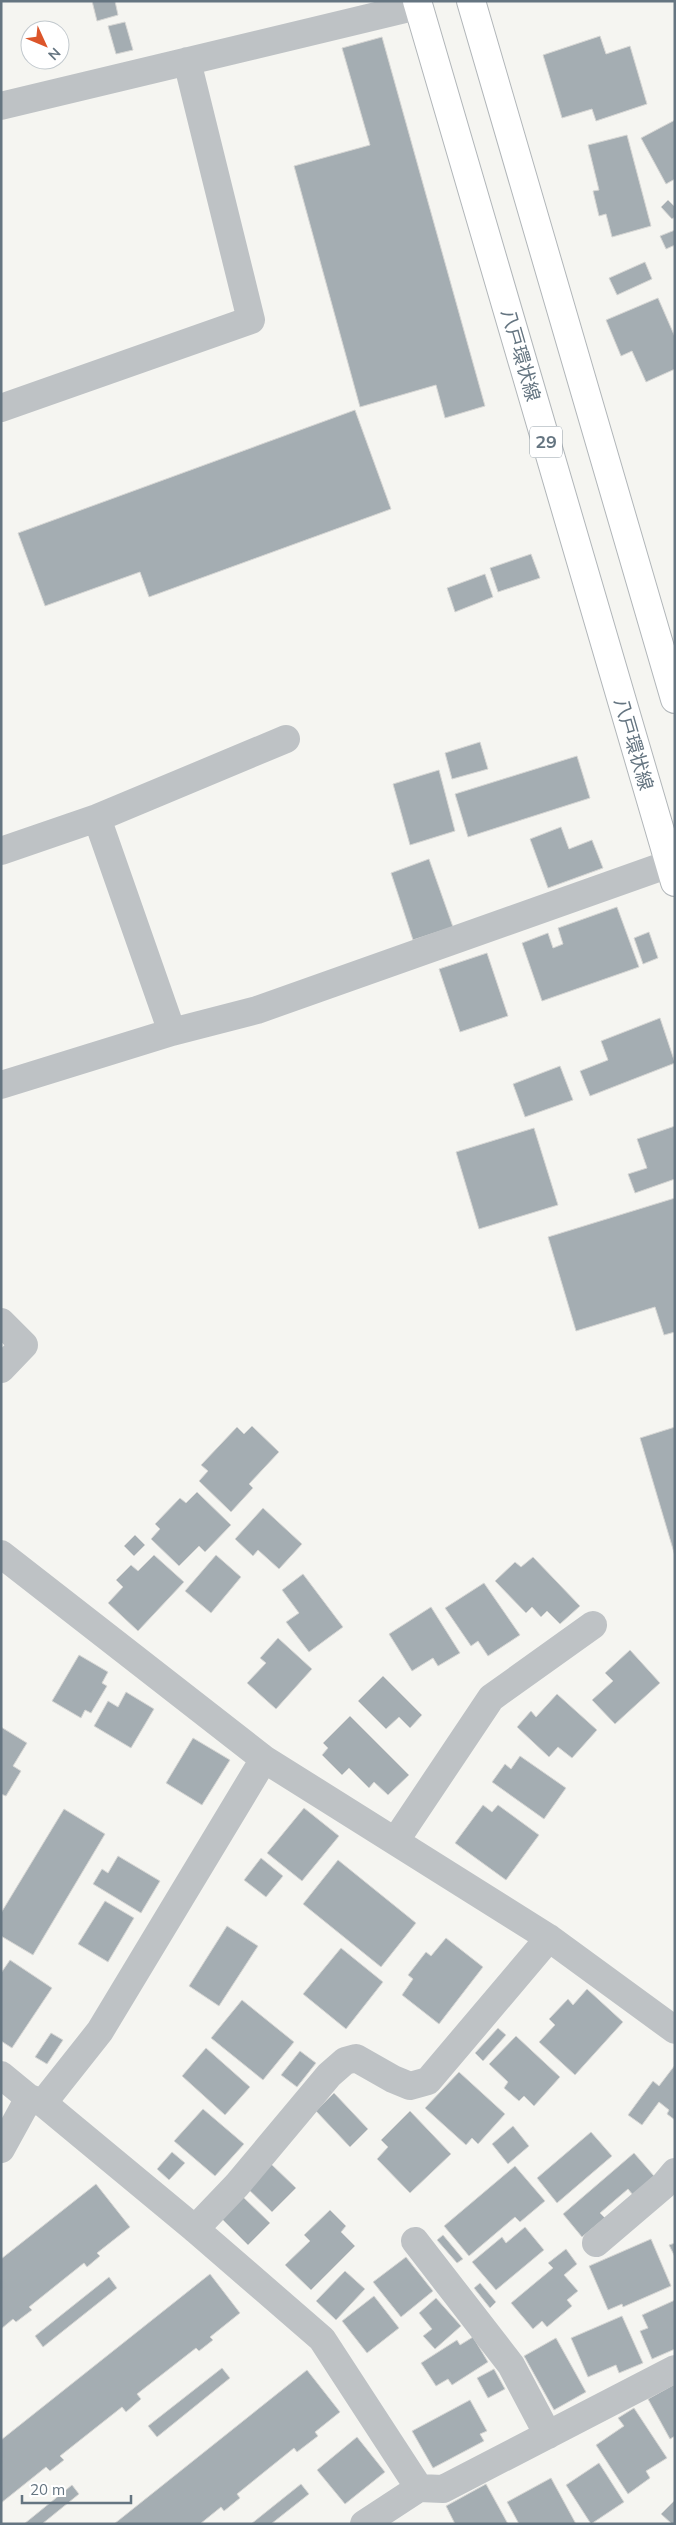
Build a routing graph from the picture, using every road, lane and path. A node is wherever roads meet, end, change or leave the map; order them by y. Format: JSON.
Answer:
{"nodes":[{"id":1,"x":471,"y":1,"type":"edge"},
{"id":2,"x":418,"y":4,"type":"edge"},
{"id":3,"x":187,"y":61,"type":"junction"},
{"id":4,"x":1,"y":106,"type":"edge"},
{"id":5,"x":1,"y":408,"type":"edge"},
{"id":6,"x":675,"y":699,"type":"edge"},
{"id":7,"x":286,"y":739,"type":"dead end"},
{"id":8,"x":97,"y":818,"type":"junction"},
{"id":9,"x":1,"y":850,"type":"edge"},
{"id":10,"x":672,"y":874,"type":"edge"},
{"id":11,"x":172,"y":1032,"type":"junction"},
{"id":12,"x":1,"y":1085,"type":"edge"},
{"id":13,"x":1,"y":1322,"type":"edge"},
{"id":14,"x":1,"y":1369,"type":"edge"},
{"id":15,"x":1,"y":1554,"type":"edge"},
{"id":16,"x":593,"y":1625,"type":"dead end"},
{"id":17,"x":264,"y":1760,"type":"junction"},
{"id":18,"x":396,"y":1840,"type":"junction"},
{"id":19,"x":549,"y":1938,"type":"junction"},
{"id":20,"x":675,"y":2030,"type":"edge"},
{"id":21,"x":1,"y":2075,"type":"edge"},
{"id":22,"x":36,"y":2100,"type":"junction"},
{"id":23,"x":1,"y":2149,"type":"edge"},
{"id":24,"x":675,"y":2172,"type":"edge"},
{"id":25,"x":195,"y":2229,"type":"junction"},
{"id":26,"x":415,"y":2241,"type":"dead end"},
{"id":27,"x":596,"y":2243,"type":"dead end"},
{"id":28,"x":675,"y":2369,"type":"edge"},
{"id":29,"x":548,"y":2435,"type":"junction"},
{"id":30,"x":419,"y":2488,"type":"junction"},
{"id":31,"x":364,"y":2524,"type":"edge"}],
"edges":[{"from":1,"to":6,"type":"main road"},
{"from":2,"to":3,"type":"street"},
{"from":2,"to":10,"type":"main road","name":"八戸環状線","number":"29"},
{"from":3,"to":4,"type":"street"},
{"from":3,"to":5,"type":"street"},
{"from":7,"to":8,"type":"street"},
{"from":8,"to":9,"type":"street"},
{"from":8,"to":11,"type":"street"},
{"from":10,"to":11,"type":"street"},
{"from":11,"to":12,"type":"street"},
{"from":13,"to":14,"type":"street"},
{"from":15,"to":17,"type":"street"},
{"from":16,"to":18,"type":"street"},
{"from":17,"to":18,"type":"street"},
{"from":17,"to":22,"type":"street"},
{"from":18,"to":19,"type":"street"},
{"from":19,"to":20,"type":"street"},
{"from":19,"to":25,"type":"street"},
{"from":21,"to":22,"type":"street"},
{"from":22,"to":23,"type":"street"},
{"from":22,"to":25,"type":"street"},
{"from":24,"to":27,"type":"street"},
{"from":25,"to":30,"type":"street"},
{"from":26,"to":29,"type":"street"},
{"from":28,"to":29,"type":"street"},
{"from":29,"to":30,"type":"street"},
{"from":30,"to":31,"type":"street"}]}
